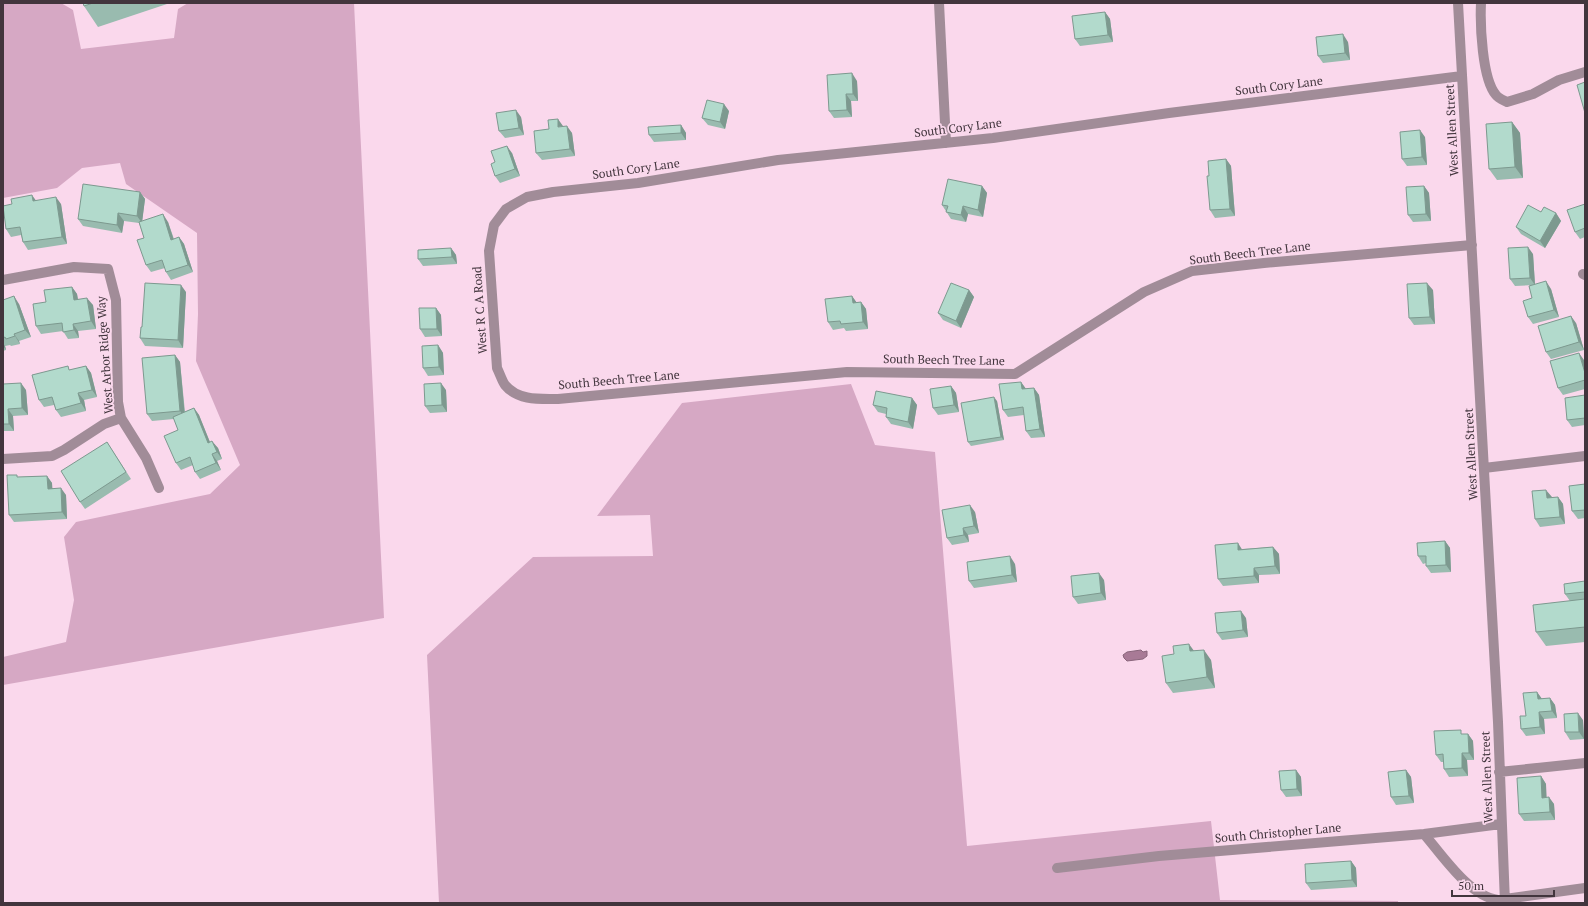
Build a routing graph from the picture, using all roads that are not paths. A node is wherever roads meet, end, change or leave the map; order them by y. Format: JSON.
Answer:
{"nodes":[{"id":1,"x":940,"y":3,"type":"edge"},
{"id":2,"x":1458,"y":3,"type":"edge"},
{"id":3,"x":1481,"y":3,"type":"edge"},
{"id":4,"x":1585,"y":72,"type":"edge"},
{"id":5,"x":1462,"y":76,"type":"junction"},
{"id":6,"x":946,"y":143,"type":"junction"},
{"id":7,"x":1472,"y":245,"type":"junction"},
{"id":8,"x":489,"y":251,"type":"joint"},
{"id":9,"x":3,"y":280,"type":"edge"},
{"id":10,"x":497,"y":368,"type":"joint"},
{"id":11,"x":122,"y":418,"type":"junction"},
{"id":12,"x":1585,"y":456,"type":"edge"},
{"id":13,"x":3,"y":459,"type":"edge"},
{"id":14,"x":1484,"y":468,"type":"junction"},
{"id":15,"x":159,"y":488,"type":"dead end"},
{"id":16,"x":1585,"y":763,"type":"edge"},
{"id":17,"x":1500,"y":772,"type":"junction"},
{"id":18,"x":1502,"y":824,"type":"junction"},
{"id":19,"x":1424,"y":834,"type":"junction"},
{"id":20,"x":1057,"y":868,"type":"dead end"},
{"id":21,"x":1585,"y":888,"type":"edge"},
{"id":22,"x":1505,"y":901,"type":"edge"}],
"edges":[{"from":1,"to":6,"type":"street"},
{"from":2,"to":5,"type":"street","name":"West Allen Street"},
{"from":3,"to":4,"type":"street"},
{"from":5,"to":6,"type":"street","name":"South Cory Lane"},
{"from":5,"to":7,"type":"street","name":"West Allen Street"},
{"from":6,"to":8,"type":"street","name":"South Cory Lane"},
{"from":7,"to":10,"type":"street","name":"South Beech Tree Lane"},
{"from":7,"to":14,"type":"street","name":"West Allen Street"},
{"from":8,"to":10,"type":"street","name":"West R C A Road"},
{"from":9,"to":11,"type":"street","name":"West Arbor Ridge Way"},
{"from":11,"to":13,"type":"street"},
{"from":11,"to":15,"type":"street","name":"West Arbor Ridge Way"},
{"from":12,"to":14,"type":"street"},
{"from":14,"to":17,"type":"street","name":"West Allen Street"},
{"from":16,"to":17,"type":"street"},
{"from":17,"to":18,"type":"street","name":"West Allen Street"},
{"from":18,"to":19,"type":"street","name":"South Christopher Lane"},
{"from":18,"to":22,"type":"street","name":"West Allen Street"},
{"from":19,"to":20,"type":"street","name":"South Christopher Lane"},
{"from":19,"to":22,"type":"street"},
{"from":21,"to":22,"type":"street"}]}
